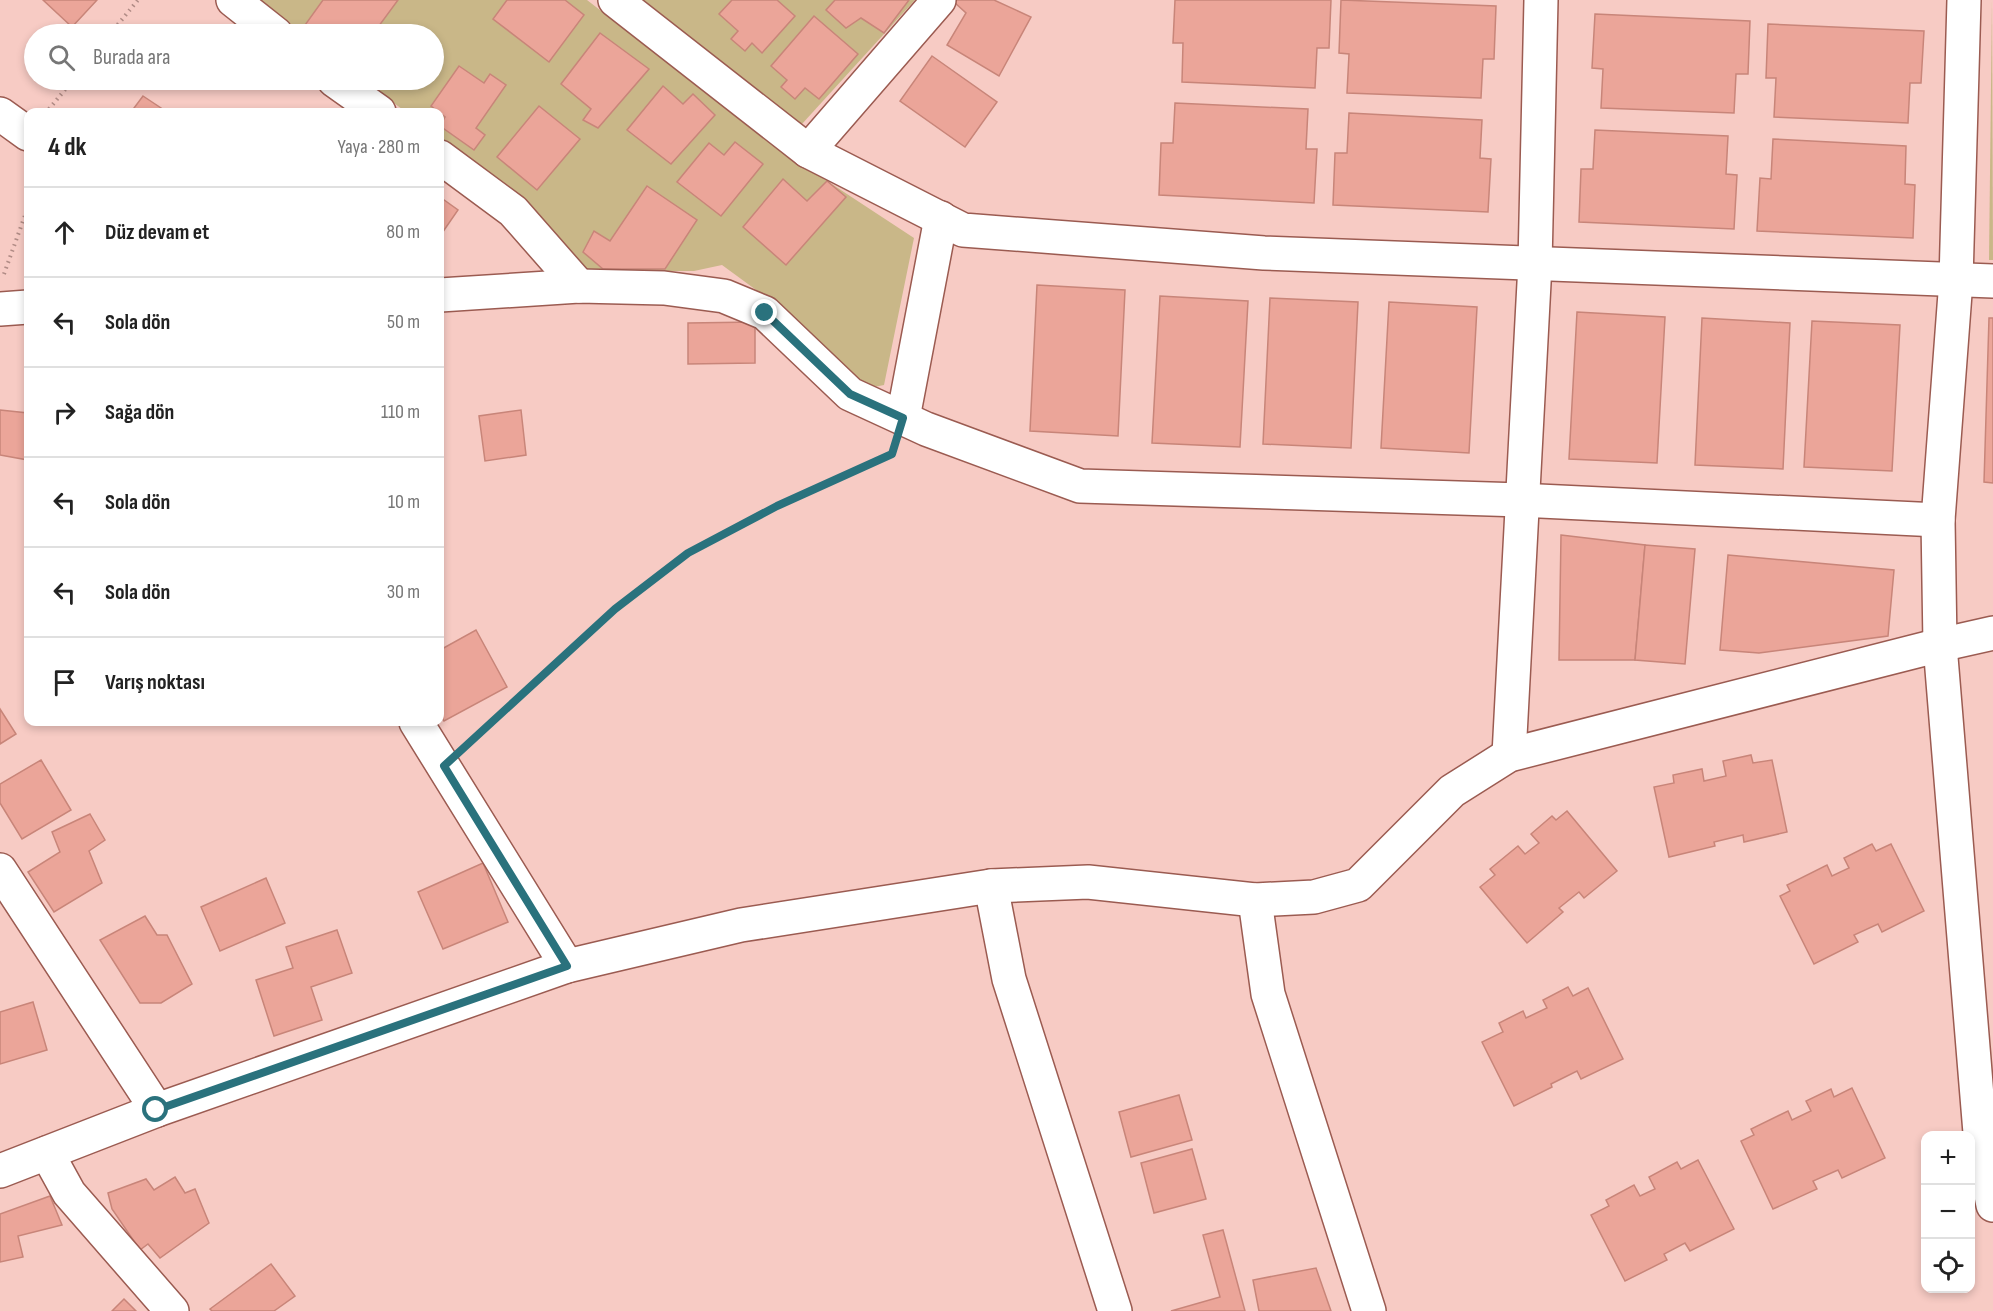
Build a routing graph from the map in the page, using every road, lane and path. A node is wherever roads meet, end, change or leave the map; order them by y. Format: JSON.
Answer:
{"nodes":[{"id":1,"x":138,"y":0,"type":"edge"},
{"id":2,"x":233,"y":0,"type":"edge"},
{"id":3,"x":615,"y":0,"type":"edge"},
{"id":4,"x":939,"y":0,"type":"edge"},
{"id":5,"x":1541,"y":0,"type":"edge"},
{"id":6,"x":1964,"y":0,"type":"edge"},
{"id":7,"x":118,"y":24,"type":"edge"},
{"id":8,"x":263,"y":24,"type":"edge"},
{"id":9,"x":65,"y":90,"type":"edge"},
{"id":10,"x":348,"y":90,"type":"edge"},
{"id":11,"x":50,"y":108,"type":"edge"},
{"id":12,"x":373,"y":108,"type":"edge"},
{"id":13,"x":0,"y":114,"type":"edge"},
{"id":14,"x":24,"y":131,"type":"edge"},
{"id":15,"x":808,"y":151,"type":"junction"},
{"id":16,"x":444,"y":160,"type":"edge"},
{"id":17,"x":24,"y":218,"type":"edge"},
{"id":18,"x":941,"y":218,"type":"junction"},
{"id":19,"x":1534,"y":264,"type":"junction"},
{"id":20,"x":4,"y":274,"type":"dead end"},
{"id":21,"x":1956,"y":280,"type":"junction"},
{"id":22,"x":1993,"y":281,"type":"edge"},
{"id":23,"x":579,"y":286,"type":"junction"},
{"id":24,"x":444,"y":295,"type":"edge"},
{"id":25,"x":24,"y":307,"type":"edge"},
{"id":26,"x":0,"y":309,"type":"edge"},
{"id":27,"x":903,"y":418,"type":"junction"},
{"id":28,"x":1521,"y":500,"type":"junction"},
{"id":29,"x":1938,"y":520,"type":"junction"},
{"id":30,"x":1993,"y":633,"type":"edge"},
{"id":31,"x":1940,"y":645,"type":"junction"},
{"id":32,"x":419,"y":726,"type":"edge"},
{"id":33,"x":1509,"y":755,"type":"junction"},
{"id":34,"x":444,"y":766,"type":"junction"},
{"id":35,"x":0,"y":870,"type":"edge"},
{"id":36,"x":991,"y":886,"type":"junction"},
{"id":37,"x":1255,"y":900,"type":"junction"},
{"id":38,"x":567,"y":966,"type":"junction"},
{"id":39,"x":156,"y":1110,"type":"junction"},
{"id":40,"x":47,"y":1153,"type":"junction"},
{"id":41,"x":0,"y":1172,"type":"edge"},
{"id":42,"x":1993,"y":1204,"type":"edge"},
{"id":43,"x":172,"y":1311,"type":"edge"},
{"id":44,"x":1115,"y":1311,"type":"edge"},
{"id":45,"x":1369,"y":1311,"type":"edge"}],
"edges":[{"from":1,"to":7,"type":"path"},
{"from":2,"to":8,"type":"street"},
{"from":3,"to":15,"type":"street"},
{"from":4,"to":15,"type":"street"},
{"from":5,"to":19,"type":"street"},
{"from":6,"to":21,"type":"street"},
{"from":9,"to":11,"type":"path"},
{"from":10,"to":12,"type":"street"},
{"from":13,"to":14,"type":"street"},
{"from":15,"to":18,"type":"street"},
{"from":16,"to":23,"type":"street"},
{"from":17,"to":20,"type":"path"},
{"from":18,"to":19,"type":"street"},
{"from":18,"to":27,"type":"street"},
{"from":19,"to":21,"type":"street"},
{"from":19,"to":28,"type":"street"},
{"from":21,"to":22,"type":"street"},
{"from":21,"to":29,"type":"street"},
{"from":23,"to":24,"type":"street"},
{"from":23,"to":27,"type":"street"},
{"from":25,"to":26,"type":"street"},
{"from":27,"to":28,"type":"street"},
{"from":27,"to":34,"type":"path"},
{"from":28,"to":29,"type":"street"},
{"from":28,"to":33,"type":"street"},
{"from":29,"to":31,"type":"street"},
{"from":30,"to":31,"type":"street"},
{"from":31,"to":33,"type":"street"},
{"from":31,"to":42,"type":"street"},
{"from":32,"to":34,"type":"street"},
{"from":33,"to":37,"type":"street"},
{"from":34,"to":38,"type":"street"},
{"from":35,"to":39,"type":"street"},
{"from":36,"to":37,"type":"street"},
{"from":36,"to":38,"type":"street"},
{"from":36,"to":44,"type":"street"},
{"from":37,"to":45,"type":"street"},
{"from":38,"to":39,"type":"street"},
{"from":39,"to":40,"type":"street"},
{"from":40,"to":41,"type":"street"},
{"from":40,"to":43,"type":"street"}]}
